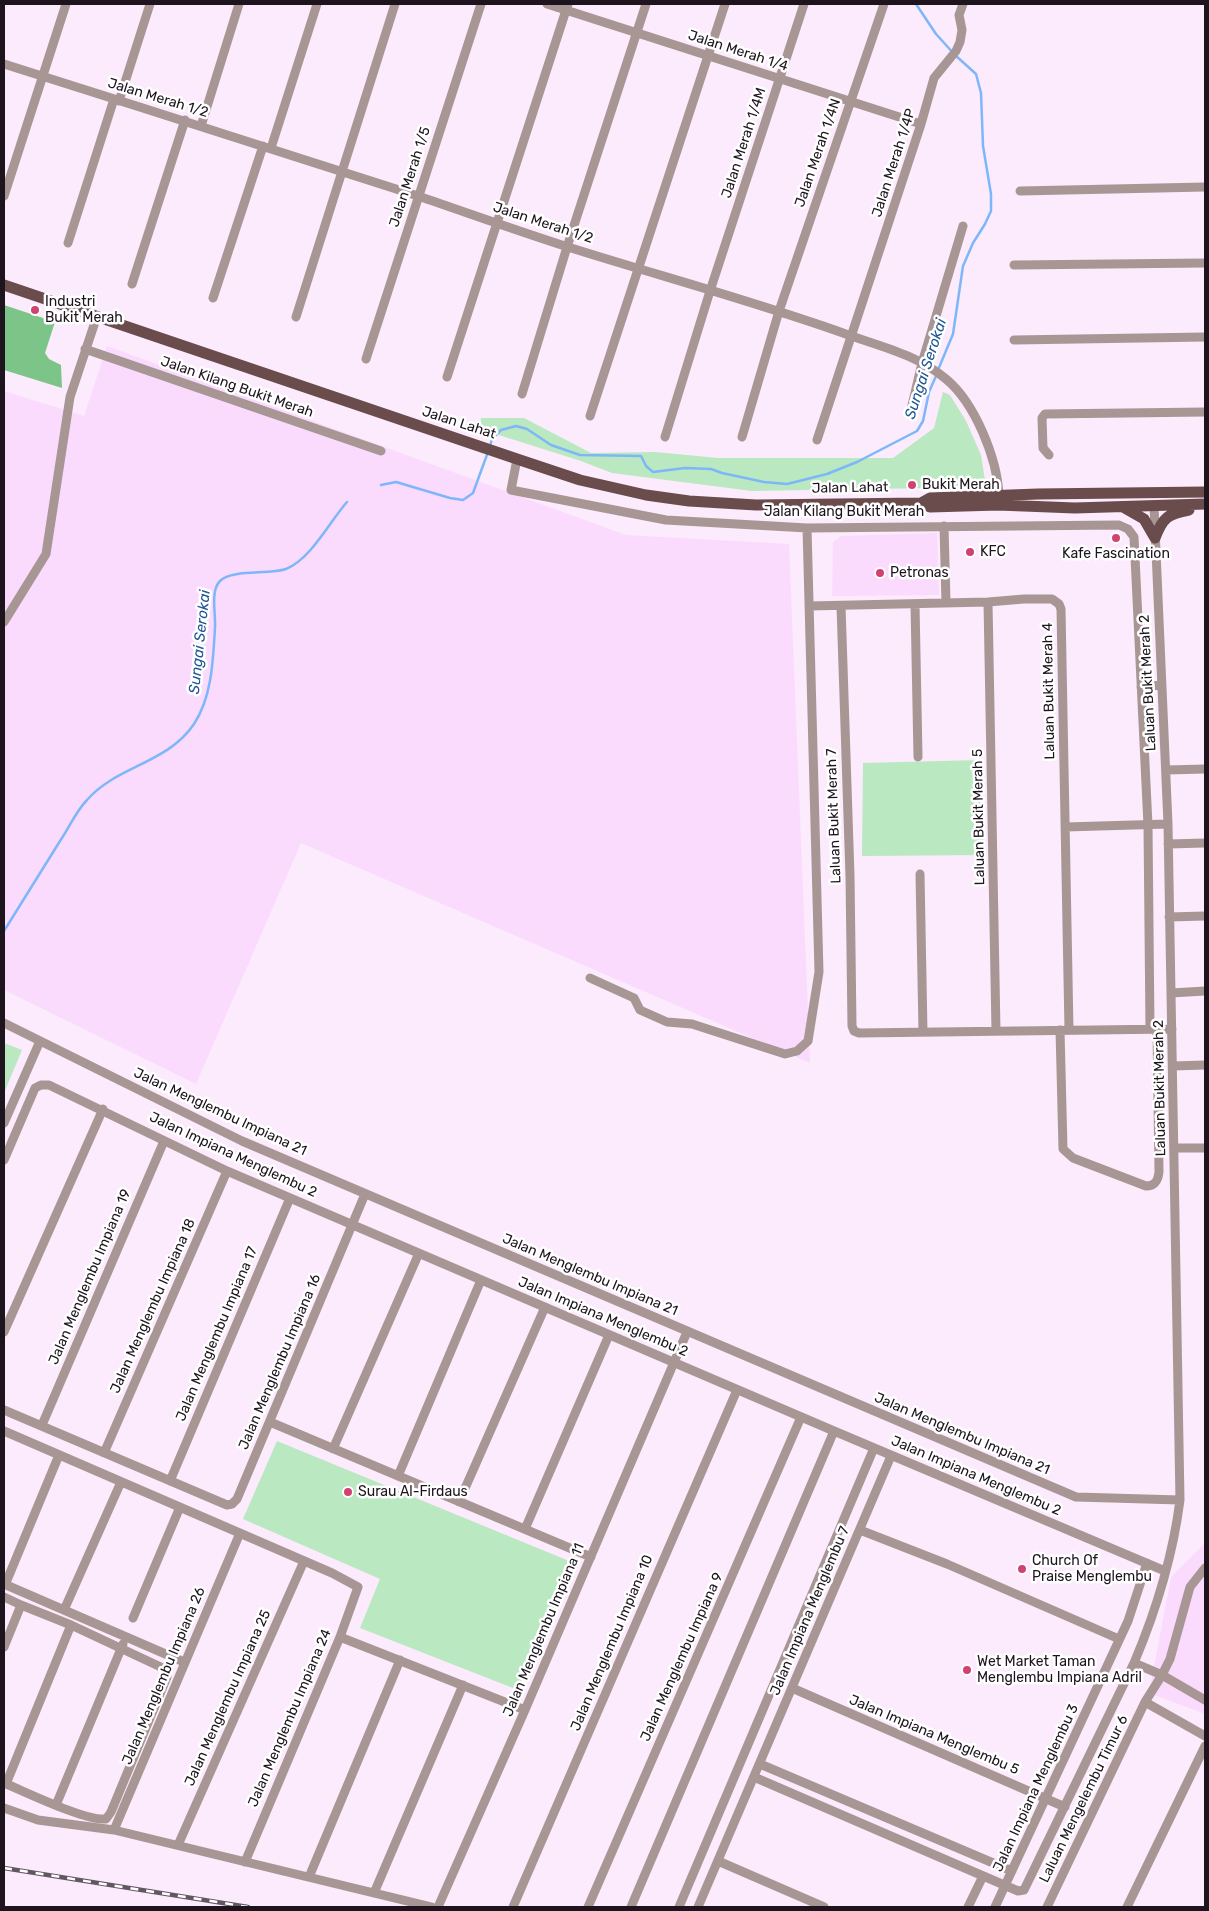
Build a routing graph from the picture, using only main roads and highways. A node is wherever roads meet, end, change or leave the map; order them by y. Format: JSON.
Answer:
{"nodes":[{"id":1,"x":4,"y":285,"type":"edge"},
{"id":2,"x":1071,"y":494,"type":"junction"},
{"id":3,"x":1205,"y":494,"type":"edge"},
{"id":4,"x":999,"y":495,"type":"junction"},
{"id":5,"x":1205,"y":504,"type":"edge"},
{"id":6,"x":925,"y":505,"type":"junction"},
{"id":7,"x":1154,"y":506,"type":"junction"},
{"id":8,"x":1121,"y":507,"type":"junction"},
{"id":9,"x":1075,"y":508,"type":"junction"},
{"id":10,"x":1205,"y":510,"type":"edge"}],
"edges":[{"from":1,"to":6,"type":"main road","name":"Jalan Lahat"},
{"from":2,"to":3,"type":"main road","name":"Jalan Lahat"},
{"from":2,"to":4,"type":"main road","name":"Jalan Lahat"},
{"from":2,"to":7,"type":"main road"},
{"from":3,"to":7,"type":"main road"},
{"from":4,"to":6,"type":"main road","name":"Jalan Lahat"},
{"from":4,"to":9,"type":"main road"},
{"from":5,"to":7,"type":"main road","name":"Jalan Lahat"},
{"from":6,"to":9,"type":"main road","name":"Jalan Lahat"},
{"from":7,"to":8,"type":"main road","name":"Jalan Lahat"},
{"from":8,"to":9,"type":"main road","name":"Jalan Lahat"},
{"from":8,"to":10,"type":"main road"}]}
